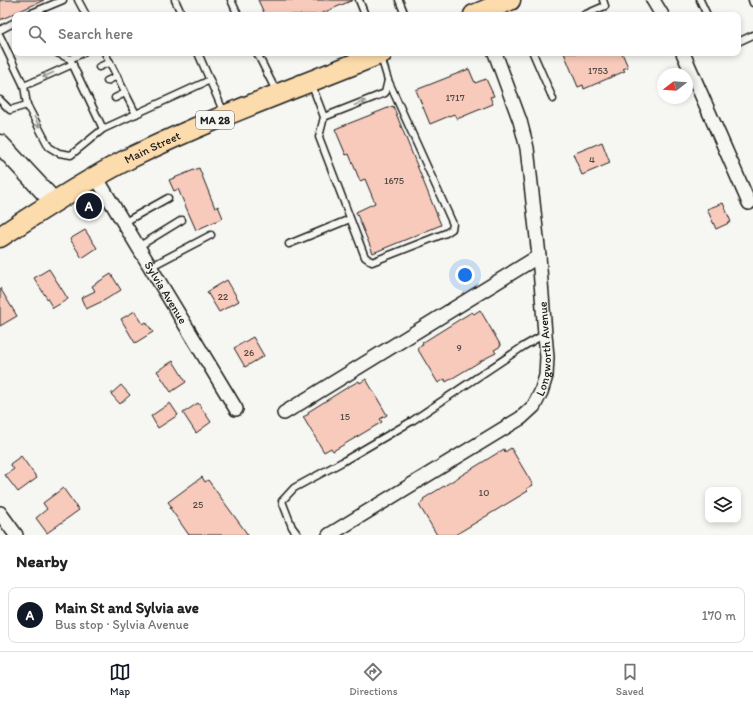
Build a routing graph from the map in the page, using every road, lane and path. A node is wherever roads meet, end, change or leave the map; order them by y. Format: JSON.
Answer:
{"nodes":[{"id":1,"x":63,"y":0,"type":"edge"},
{"id":2,"x":78,"y":0,"type":"edge"},
{"id":3,"x":175,"y":0,"type":"edge"},
{"id":4,"x":231,"y":0,"type":"edge"},
{"id":5,"x":359,"y":0,"type":"edge"},
{"id":6,"x":400,"y":0,"type":"edge"},
{"id":7,"x":510,"y":0,"type":"edge"},
{"id":8,"x":653,"y":0,"type":"edge"},
{"id":9,"x":700,"y":0,"type":"edge"},
{"id":10,"x":604,"y":3,"type":"edge"},
{"id":11,"x":40,"y":12,"type":"edge"},
{"id":12,"x":84,"y":12,"type":"edge"},
{"id":13,"x":181,"y":12,"type":"edge"},
{"id":14,"x":237,"y":12,"type":"edge"},
{"id":15,"x":364,"y":12,"type":"edge"},
{"id":16,"x":403,"y":12,"type":"edge"},
{"id":17,"x":483,"y":12,"type":"edge"},
{"id":18,"x":589,"y":12,"type":"edge"},
{"id":19,"x":660,"y":12,"type":"edge"},
{"id":20,"x":706,"y":12,"type":"edge"},
{"id":21,"x":12,"y":24,"type":"edge"},
{"id":22,"x":0,"y":30,"type":"edge"},
{"id":23,"x":753,"y":35,"type":"edge"},
{"id":24,"x":0,"y":36,"type":"edge"},
{"id":25,"x":741,"y":41,"type":"edge"},
{"id":26,"x":62,"y":56,"type":"edge"},
{"id":27,"x":79,"y":56,"type":"edge"},
{"id":28,"x":108,"y":56,"type":"edge"},
{"id":29,"x":199,"y":56,"type":"edge"},
{"id":30,"x":258,"y":56,"type":"edge"},
{"id":31,"x":374,"y":56,"type":"edge"},
{"id":32,"x":382,"y":56,"type":"edge"},
{"id":33,"x":496,"y":56,"type":"edge"},
{"id":34,"x":534,"y":56,"type":"edge"},
{"id":35,"x":684,"y":56,"type":"edge"},
{"id":36,"x":71,"y":62,"type":"junction"},
{"id":37,"x":110,"y":62,"type":"junction"},
{"id":38,"x":99,"y":67,"type":"dead end"},
{"id":39,"x":85,"y":73,"type":"dead end"},
{"id":40,"x":78,"y":76,"type":"junction"},
{"id":41,"x":117,"y":76,"type":"junction"},
{"id":42,"x":210,"y":80,"type":"junction"},
{"id":43,"x":388,"y":80,"type":"junction"},
{"id":44,"x":107,"y":81,"type":"dead end"},
{"id":45,"x":310,"y":82,"type":"junction"},
{"id":46,"x":24,"y":86,"type":"junction"},
{"id":47,"x":91,"y":88,"type":"dead end"},
{"id":48,"x":85,"y":90,"type":"junction"},
{"id":49,"x":126,"y":93,"type":"junction"},
{"id":50,"x":278,"y":95,"type":"junction"},
{"id":51,"x":115,"y":98,"type":"dead end"},
{"id":52,"x":553,"y":99,"type":"dead end"},
{"id":53,"x":0,"y":100,"type":"edge"},
{"id":54,"x":27,"y":105,"type":"junction"},
{"id":55,"x":99,"y":105,"type":"dead end"},
{"id":56,"x":92,"y":108,"type":"junction"},
{"id":57,"x":136,"y":114,"type":"junction"},
{"id":58,"x":225,"y":116,"type":"junction"},
{"id":59,"x":324,"y":117,"type":"junction"},
{"id":60,"x":102,"y":129,"type":"junction"},
{"id":61,"x":0,"y":144,"type":"edge"},
{"id":62,"x":96,"y":177,"type":"junction"},
{"id":63,"x":168,"y":198,"type":"dead end"},
{"id":64,"x":54,"y":202,"type":"junction"},
{"id":65,"x":749,"y":203,"type":"dead end"},
{"id":66,"x":350,"y":219,"type":"junction"},
{"id":67,"x":182,"y":220,"type":"dead end"},
{"id":68,"x":123,"y":223,"type":"junction"},
{"id":69,"x":211,"y":235,"type":"dead end"},
{"id":70,"x":0,"y":236,"type":"edge"},
{"id":71,"x":289,"y":244,"type":"dead end"},
{"id":72,"x":138,"y":247,"type":"junction"},
{"id":73,"x":540,"y":256,"type":"junction"},
{"id":74,"x":150,"y":267,"type":"junction"},
{"id":75,"x":545,"y":334,"type":"junction"},
{"id":76,"x":236,"y":409,"type":"dead end"},
{"id":77,"x":284,"y":413,"type":"dead end"},
{"id":78,"x":0,"y":513,"type":"edge"},
{"id":79,"x":15,"y":535,"type":"edge"},
{"id":80,"x":298,"y":535,"type":"edge"},
{"id":81,"x":328,"y":535,"type":"edge"}],
"edges":[{"from":1,"to":11,"type":"lane"},
{"from":2,"to":12,"type":"lane"},
{"from":3,"to":13,"type":"lane"},
{"from":4,"to":14,"type":"lane"},
{"from":5,"to":15,"type":"lane"},
{"from":6,"to":16,"type":"lane"},
{"from":7,"to":17,"type":"main road"},
{"from":8,"to":19,"type":"street"},
{"from":9,"to":20,"type":"lane"},
{"from":10,"to":18,"type":"lane"},
{"from":21,"to":22,"type":"lane"},
{"from":23,"to":25,"type":"lane"},
{"from":24,"to":46,"type":"lane"},
{"from":26,"to":36,"type":"lane"},
{"from":27,"to":36,"type":"lane"},
{"from":28,"to":37,"type":"lane"},
{"from":29,"to":42,"type":"lane"},
{"from":30,"to":50,"type":"lane"},
{"from":31,"to":45,"type":"main road","name":"Main Street","number":"MA 28"},
{"from":32,"to":43,"type":"lane"},
{"from":33,"to":73,"type":"street","name":"Longworth Avenue"},
{"from":34,"to":52,"type":"lane"},
{"from":35,"to":65,"type":"street"},
{"from":36,"to":40,"type":"lane"},
{"from":36,"to":46,"type":"lane","one_way":true},
{"from":37,"to":38,"type":"lane"},
{"from":37,"to":41,"type":"lane"},
{"from":39,"to":40,"type":"lane"},
{"from":40,"to":48,"type":"lane"},
{"from":41,"to":44,"type":"lane"},
{"from":41,"to":49,"type":"lane"},
{"from":42,"to":57,"type":"lane"},
{"from":42,"to":58,"type":"lane"},
{"from":59,"to":43,"type":"lane","one_way":true},
{"from":43,"to":66,"type":"lane"},
{"from":45,"to":50,"type":"main road","name":"Main Street","number":"MA 28"},
{"from":45,"to":59,"type":"lane"},
{"from":46,"to":54,"type":"lane"},
{"from":47,"to":48,"type":"lane"},
{"from":48,"to":56,"type":"lane"},
{"from":49,"to":51,"type":"lane"},
{"from":49,"to":57,"type":"lane"},
{"from":50,"to":58,"type":"main road","name":"Main Street","number":"MA 28"},
{"from":53,"to":54,"type":"lane"},
{"from":54,"to":60,"type":"lane","one_way":true},
{"from":55,"to":56,"type":"lane"},
{"from":56,"to":60,"type":"lane"},
{"from":57,"to":60,"type":"lane"},
{"from":58,"to":62,"type":"main road","name":"Main Street","number":"MA 28"},
{"from":59,"to":66,"type":"lane"},
{"from":61,"to":64,"type":"main road"},
{"from":62,"to":64,"type":"main road","name":"Main Street","number":"MA 28"},
{"from":62,"to":68,"type":"street","name":"Sylvia Avenue"},
{"from":63,"to":68,"type":"lane"},
{"from":64,"to":70,"type":"main road","name":"Main Street","number":"MA 28"},
{"from":66,"to":71,"type":"lane"},
{"from":67,"to":72,"type":"lane"},
{"from":68,"to":72,"type":"street","name":"Sylvia Avenue"},
{"from":69,"to":74,"type":"lane"},
{"from":72,"to":74,"type":"street","name":"Sylvia Avenue"},
{"from":73,"to":75,"type":"street","name":"Longworth Avenue"},
{"from":73,"to":77,"type":"street"},
{"from":74,"to":76,"type":"street","name":"Sylvia Avenue"},
{"from":75,"to":80,"type":"lane"},
{"from":75,"to":81,"type":"street","name":"Longworth Avenue"},
{"from":78,"to":79,"type":"street"}]}
